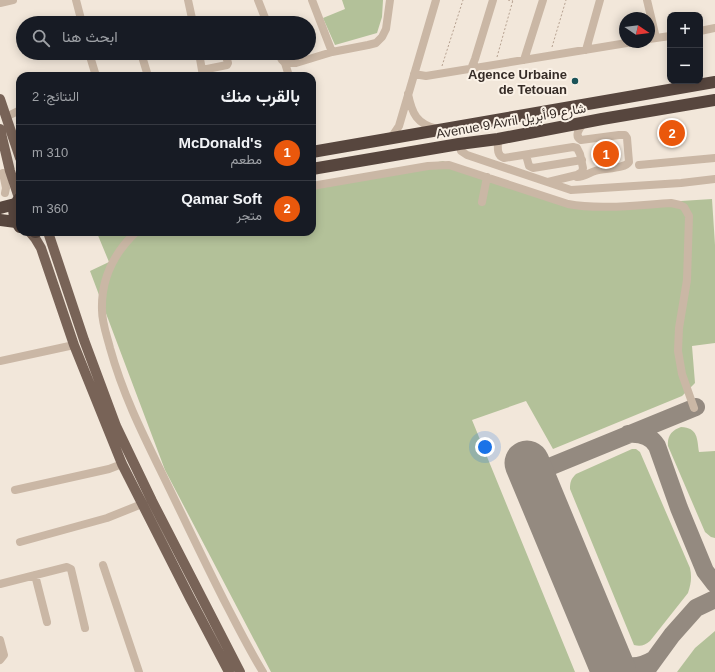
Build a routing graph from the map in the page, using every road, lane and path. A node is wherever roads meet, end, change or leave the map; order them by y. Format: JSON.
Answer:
{"nodes":[{"id":1,"x":13,"y":0,"type":"edge"},
{"id":2,"x":76,"y":0,"type":"edge"},
{"id":3,"x":188,"y":0,"type":"edge"},
{"id":4,"x":258,"y":0,"type":"edge"},
{"id":5,"x":312,"y":0,"type":"edge"},
{"id":6,"x":390,"y":0,"type":"edge"},
{"id":7,"x":436,"y":0,"type":"edge"},
{"id":8,"x":463,"y":0,"type":"edge"},
{"id":9,"x":493,"y":0,"type":"edge"},
{"id":10,"x":508,"y":0,"type":"edge"},
{"id":11,"x":543,"y":0,"type":"edge"},
{"id":12,"x":566,"y":0,"type":"edge"},
{"id":13,"x":600,"y":0,"type":"edge"},
{"id":14,"x":647,"y":0,"type":"edge"},
{"id":15,"x":513,"y":1,"type":"edge"},
{"id":16,"x":0,"y":3,"type":"edge"},
{"id":17,"x":649,"y":12,"type":"edge"},
{"id":18,"x":80,"y":16,"type":"edge"},
{"id":19,"x":191,"y":16,"type":"edge"},
{"id":20,"x":264,"y":16,"type":"edge"},
{"id":21,"x":715,"y":28,"type":"edge"},
{"id":22,"x":703,"y":30,"type":"edge"},
{"id":23,"x":667,"y":37,"type":"edge"},
{"id":24,"x":655,"y":39,"type":"edge"},
{"id":25,"x":619,"y":44,"type":"edge"},
{"id":26,"x":586,"y":50,"type":"junction"},
{"id":27,"x":332,"y":52,"type":"junction"},
{"id":28,"x":549,"y":56,"type":"junction"},
{"id":29,"x":316,"y":57,"type":"edge"},
{"id":30,"x":91,"y":60,"type":"edge"},
{"id":31,"x":143,"y":60,"type":"edge"},
{"id":32,"x":200,"y":60,"type":"edge"},
{"id":33,"x":227,"y":60,"type":"edge"},
{"id":34,"x":282,"y":60,"type":"edge"},
{"id":35,"x":306,"y":60,"type":"edge"},
{"id":36,"x":524,"y":60,"type":"junction"},
{"id":37,"x":285,"y":63,"type":"junction"},
{"id":38,"x":494,"y":65,"type":"junction"},
{"id":39,"x":471,"y":69,"type":"junction"},
{"id":40,"x":95,"y":72,"type":"edge"},
{"id":41,"x":147,"y":72,"type":"edge"},
{"id":42,"x":203,"y":72,"type":"edge"},
{"id":43,"x":206,"y":72,"type":"edge"},
{"id":44,"x":288,"y":72,"type":"edge"},
{"id":45,"x":414,"y":74,"type":"junction"},
{"id":46,"x":440,"y":74,"type":"junction"},
{"id":47,"x":715,"y":82,"type":"edge"},
{"id":48,"x":408,"y":94,"type":"junction"},
{"id":49,"x":0,"y":99,"type":"edge"},
{"id":50,"x":715,"y":100,"type":"edge"},
{"id":51,"x":16,"y":112,"type":"edge"},
{"id":52,"x":6,"y":116,"type":"junction"},
{"id":53,"x":583,"y":124,"type":"junction"},
{"id":54,"x":0,"y":128,"type":"edge"},
{"id":55,"x":441,"y":130,"type":"junction"},
{"id":56,"x":388,"y":139,"type":"junction"},
{"id":57,"x":498,"y":139,"type":"junction"},
{"id":58,"x":16,"y":141,"type":"edge"},
{"id":59,"x":459,"y":144,"type":"junction"},
{"id":60,"x":316,"y":151,"type":"edge"},
{"id":61,"x":526,"y":155,"type":"junction"},
{"id":62,"x":715,"y":158,"type":"edge"},
{"id":63,"x":582,"y":160,"type":"junction"},
{"id":64,"x":639,"y":165,"type":"dead end"},
{"id":65,"x":316,"y":168,"type":"edge"},
{"id":66,"x":4,"y":172,"type":"edge"},
{"id":67,"x":574,"y":176,"type":"junction"},
{"id":68,"x":487,"y":178,"type":"junction"},
{"id":69,"x":715,"y":179,"type":"edge"},
{"id":70,"x":547,"y":182,"type":"junction"},
{"id":71,"x":316,"y":185,"type":"edge"},
{"id":72,"x":2,"y":193,"type":"edge"},
{"id":73,"x":16,"y":196,"type":"edge"},
{"id":74,"x":16,"y":199,"type":"edge"},
{"id":75,"x":16,"y":201,"type":"edge"},
{"id":76,"x":482,"y":202,"type":"dead end"},
{"id":77,"x":16,"y":205,"type":"edge"},
{"id":78,"x":0,"y":208,"type":"edge"},
{"id":79,"x":16,"y":217,"type":"edge"},
{"id":80,"x":0,"y":220,"type":"edge"},
{"id":81,"x":16,"y":224,"type":"edge"},
{"id":82,"x":33,"y":236,"type":"edge"},
{"id":83,"x":49,"y":236,"type":"edge"},
{"id":84,"x":132,"y":236,"type":"edge"},
{"id":85,"x":74,"y":345,"type":"junction"},
{"id":86,"x":0,"y":361,"type":"edge"},
{"id":87,"x":694,"y":408,"type":"dead end"},
{"id":88,"x":122,"y":464,"type":"junction"},
{"id":89,"x":15,"y":490,"type":"dead end"},
{"id":90,"x":142,"y":504,"type":"junction"},
{"id":91,"x":20,"y":542,"type":"dead end"},
{"id":92,"x":103,"y":565,"type":"dead end"},
{"id":93,"x":35,"y":575,"type":"junction"},
{"id":94,"x":0,"y":584,"type":"edge"},
{"id":95,"x":47,"y":622,"type":"dead end"},
{"id":96,"x":86,"y":628,"type":"dead end"},
{"id":97,"x":0,"y":640,"type":"edge"},
{"id":98,"x":0,"y":660,"type":"edge"},
{"id":99,"x":139,"y":672,"type":"edge"},
{"id":100,"x":229,"y":672,"type":"edge"},
{"id":101,"x":240,"y":672,"type":"edge"},
{"id":102,"x":262,"y":672,"type":"edge"}],
"edges":[{"from":1,"to":16,"type":"street"},
{"from":2,"to":18,"type":"street"},
{"from":3,"to":19,"type":"street"},
{"from":4,"to":20,"type":"street"},
{"from":5,"to":27,"type":"street"},
{"from":6,"to":27,"type":"street"},
{"from":7,"to":45,"type":"street"},
{"from":8,"to":46,"type":"path"},
{"from":9,"to":39,"type":"street"},
{"from":10,"to":15,"type":"path"},
{"from":11,"to":36,"type":"street"},
{"from":12,"to":28,"type":"path"},
{"from":13,"to":26,"type":"street"},
{"from":14,"to":17,"type":"street"},
{"from":15,"to":38,"type":"path"},
{"from":21,"to":22,"type":"street"},
{"from":23,"to":24,"type":"street"},
{"from":25,"to":26,"type":"street"},
{"from":26,"to":28,"type":"street"},
{"from":27,"to":29,"type":"street"},
{"from":28,"to":36,"type":"street"},
{"from":30,"to":40,"type":"street"},
{"from":31,"to":41,"type":"street"},
{"from":32,"to":42,"type":"street"},
{"from":33,"to":43,"type":"street"},
{"from":34,"to":37,"type":"street"},
{"from":35,"to":37,"type":"street"},
{"from":36,"to":38,"type":"street"},
{"from":37,"to":44,"type":"street"},
{"from":38,"to":39,"type":"street"},
{"from":39,"to":46,"type":"street"},
{"from":45,"to":46,"type":"street"},
{"from":45,"to":48,"type":"street"},
{"from":47,"to":55,"type":"highway","name":"Avenue 9 Avril شارع 9 أبريل"},
{"from":48,"to":55,"type":"street"},
{"from":48,"to":56,"type":"street"},
{"from":49,"to":52,"type":"main road"},
{"from":50,"to":53,"type":"highway","name":"Avenue 9 Avril شارع 9 أبريل"},
{"from":51,"to":52,"type":"street"},
{"from":52,"to":58,"type":"main road"},
{"from":53,"to":57,"type":"highway","name":"Avenue 9 Avril شارع 9 أبريل"},
{"from":53,"to":67,"type":"street"},
{"from":54,"to":66,"type":"main road"},
{"from":55,"to":56,"type":"highway","name":"Avenue 9 Avril شارع 9 أبريل"},
{"from":56,"to":60,"type":"highway","name":"Avenue 9 Avril شارع 9 أبريل"},
{"from":57,"to":59,"type":"highway","name":"Avenue 9 Avril شارع 9 أبريل"},
{"from":57,"to":61,"type":"street"},
{"from":59,"to":65,"type":"highway","name":"Avenue 9 Avril شارع 9 أبريل"},
{"from":59,"to":70,"type":"street"},
{"from":61,"to":63,"type":"street"},
{"from":61,"to":63,"type":"street"},
{"from":62,"to":64,"type":"street"},
{"from":63,"to":67,"type":"street"},
{"from":66,"to":72,"type":"street"},
{"from":66,"to":73,"type":"main road"},
{"from":67,"to":70,"type":"street"},
{"from":68,"to":71,"type":"street"},
{"from":68,"to":76,"type":"street"},
{"from":68,"to":87,"type":"street"},
{"from":69,"to":70,"type":"street"},
{"from":72,"to":74,"type":"street"},
{"from":75,"to":78,"type":"highway"},
{"from":77,"to":79,"type":"highway"},
{"from":80,"to":81,"type":"highway"},
{"from":82,"to":85,"type":"main road"},
{"from":83,"to":101,"type":"main road"},
{"from":84,"to":102,"type":"street"},
{"from":85,"to":86,"type":"street"},
{"from":85,"to":88,"type":"main road"},
{"from":88,"to":89,"type":"street"},
{"from":88,"to":90,"type":"main road"},
{"from":90,"to":91,"type":"street"},
{"from":90,"to":100,"type":"main road"},
{"from":92,"to":99,"type":"street"},
{"from":93,"to":94,"type":"street"},
{"from":93,"to":95,"type":"street"},
{"from":93,"to":96,"type":"street"},
{"from":97,"to":98,"type":"street"}]}
